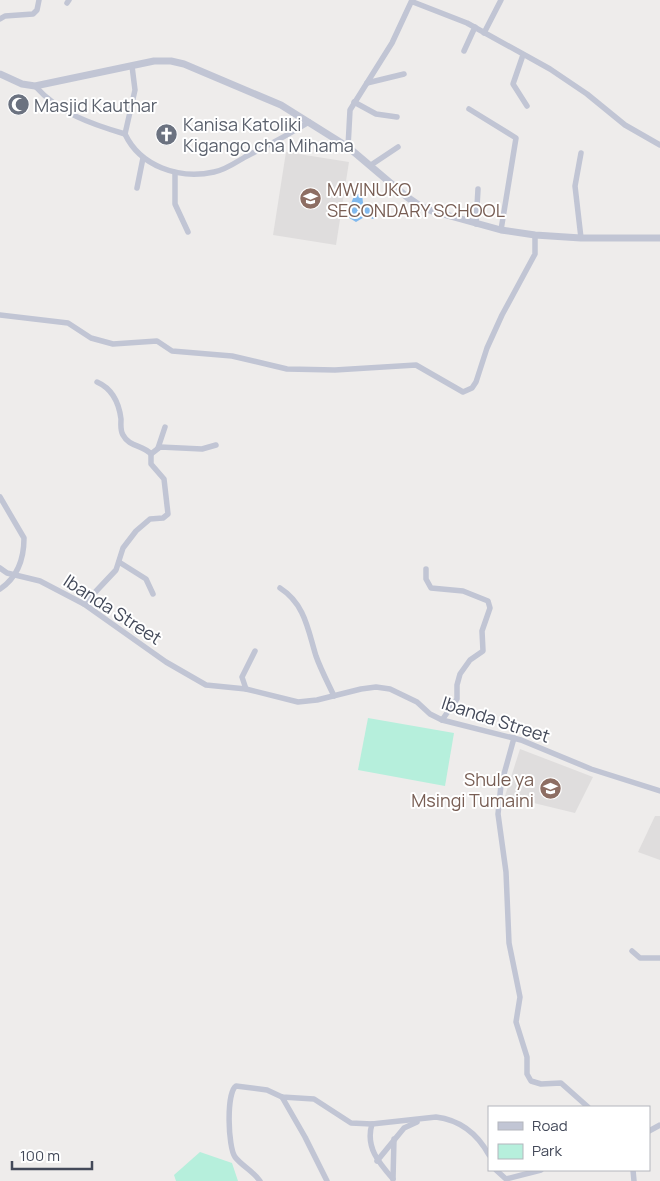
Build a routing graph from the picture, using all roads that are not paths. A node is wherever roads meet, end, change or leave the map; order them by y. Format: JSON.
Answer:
{"nodes":[{"id":1,"x":39,"y":0,"type":"edge"},
{"id":2,"x":500,"y":0,"type":"edge"},
{"id":3,"x":412,"y":1,"type":"edge"},
{"id":4,"x":0,"y":19,"type":"edge"},
{"id":5,"x":476,"y":28,"type":"junction"},
{"id":6,"x":484,"y":33,"type":"junction"},
{"id":7,"x":464,"y":51,"type":"dead end"},
{"id":8,"x":522,"y":55,"type":"junction"},
{"id":9,"x":132,"y":66,"type":"junction"},
{"id":10,"x":0,"y":74,"type":"edge"},
{"id":11,"x":404,"y":74,"type":"dead end"},
{"id":12,"x":367,"y":82,"type":"junction"},
{"id":13,"x":35,"y":86,"type":"junction"},
{"id":14,"x":354,"y":102,"type":"junction"},
{"id":15,"x":527,"y":106,"type":"dead end"},
{"id":16,"x":469,"y":109,"type":"dead end"},
{"id":17,"x":397,"y":117,"type":"dead end"},
{"id":18,"x":309,"y":122,"type":"junction"},
{"id":19,"x":125,"y":134,"type":"junction"},
{"id":20,"x":660,"y":145,"type":"edge"},
{"id":21,"x":348,"y":147,"type":"junction"},
{"id":22,"x":398,"y":147,"type":"dead end"},
{"id":23,"x":581,"y":152,"type":"dead end"},
{"id":24,"x":143,"y":158,"type":"junction"},
{"id":25,"x":371,"y":165,"type":"junction"},
{"id":26,"x":175,"y":173,"type":"junction"},
{"id":27,"x":137,"y":188,"type":"dead end"},
{"id":28,"x":478,"y":189,"type":"dead end"},
{"id":29,"x":476,"y":224,"type":"junction"},
{"id":30,"x":501,"y":230,"type":"junction"},
{"id":31,"x":188,"y":232,"type":"dead end"},
{"id":32,"x":535,"y":235,"type":"junction"},
{"id":33,"x":581,"y":238,"type":"junction"},
{"id":34,"x":660,"y":238,"type":"edge"},
{"id":35,"x":0,"y":315,"type":"edge"},
{"id":36,"x":98,"y":382,"type":"dead end"},
{"id":37,"x":165,"y":427,"type":"dead end"},
{"id":38,"x":216,"y":445,"type":"dead end"},
{"id":39,"x":158,"y":448,"type":"junction"},
{"id":40,"x":151,"y":454,"type":"junction"},
{"id":41,"x":0,"y":497,"type":"edge"},
{"id":42,"x":119,"y":562,"type":"junction"},
{"id":43,"x":127,"y":566,"type":"junction"},
{"id":44,"x":0,"y":568,"type":"edge"},
{"id":45,"x":426,"y":568,"type":"dead end"},
{"id":46,"x":113,"y":573,"type":"junction"},
{"id":47,"x":15,"y":575,"type":"junction"},
{"id":48,"x":280,"y":588,"type":"dead end"},
{"id":49,"x":0,"y":589,"type":"edge"},
{"id":50,"x":153,"y":594,"type":"dead end"},
{"id":51,"x":84,"y":604,"type":"junction"},
{"id":52,"x":255,"y":651,"type":"dead end"},
{"id":53,"x":246,"y":689,"type":"junction"},
{"id":54,"x":334,"y":696,"type":"junction"},
{"id":55,"x":442,"y":720,"type":"junction"},
{"id":56,"x":514,"y":738,"type":"junction"},
{"id":57,"x":660,"y":791,"type":"edge"},
{"id":58,"x":632,"y":952,"type":"dead end"},
{"id":59,"x":660,"y":958,"type":"edge"},
{"id":60,"x":282,"y":1098,"type":"junction"},
{"id":61,"x":587,"y":1106,"type":"edge"},
{"id":62,"x":421,"y":1120,"type":"junction"},
{"id":63,"x":372,"y":1124,"type":"junction"},
{"id":64,"x":394,"y":1139,"type":"junction"},
{"id":65,"x":488,"y":1154,"type":"edge"},
{"id":66,"x":377,"y":1161,"type":"junction"},
{"id":67,"x":497,"y":1171,"type":"edge"},
{"id":68,"x":537,"y":1171,"type":"edge"},
{"id":69,"x":393,"y":1180,"type":"edge"},
{"id":70,"x":260,"y":1181,"type":"edge"},
{"id":71,"x":327,"y":1181,"type":"edge"}],
"edges":[{"from":1,"to":4,"type":"street"},
{"from":2,"to":6,"type":"street"},
{"from":3,"to":5,"type":"street"},
{"from":3,"to":12,"type":"street"},
{"from":5,"to":6,"type":"street"},
{"from":5,"to":7,"type":"street"},
{"from":6,"to":8,"type":"street"},
{"from":8,"to":15,"type":"street"},
{"from":8,"to":20,"type":"street"},
{"from":9,"to":13,"type":"street"},
{"from":9,"to":18,"type":"street"},
{"from":9,"to":19,"type":"street"},
{"from":10,"to":13,"type":"street"},
{"from":11,"to":12,"type":"street"},
{"from":12,"to":14,"type":"street"},
{"from":13,"to":19,"type":"street"},
{"from":14,"to":17,"type":"street"},
{"from":14,"to":21,"type":"street"},
{"from":16,"to":30,"type":"street"},
{"from":18,"to":21,"type":"street"},
{"from":18,"to":26,"type":"street"},
{"from":19,"to":24,"type":"street"},
{"from":21,"to":25,"type":"street"},
{"from":22,"to":25,"type":"street"},
{"from":23,"to":33,"type":"street"},
{"from":24,"to":26,"type":"street"},
{"from":24,"to":27,"type":"street"},
{"from":25,"to":29,"type":"street"},
{"from":26,"to":31,"type":"street"},
{"from":28,"to":29,"type":"street"},
{"from":29,"to":30,"type":"street"},
{"from":30,"to":32,"type":"street"},
{"from":32,"to":33,"type":"street"},
{"from":32,"to":35,"type":"street"},
{"from":33,"to":34,"type":"street"},
{"from":36,"to":40,"type":"street"},
{"from":37,"to":39,"type":"street"},
{"from":38,"to":39,"type":"street"},
{"from":39,"to":40,"type":"street"},
{"from":40,"to":42,"type":"street"},
{"from":41,"to":47,"type":"street"},
{"from":42,"to":43,"type":"street"},
{"from":42,"to":46,"type":"street"},
{"from":43,"to":46,"type":"street"},
{"from":43,"to":50,"type":"street"},
{"from":44,"to":47,"type":"street","name":"Ibanda Street"},
{"from":45,"to":55,"type":"street"},
{"from":46,"to":51,"type":"street"},
{"from":47,"to":49,"type":"street"},
{"from":47,"to":51,"type":"street","name":"Ibanda Street"},
{"from":48,"to":54,"type":"street"},
{"from":51,"to":53,"type":"street","name":"Ibanda Street"},
{"from":52,"to":53,"type":"street"},
{"from":53,"to":54,"type":"street","name":"Ibanda Street"},
{"from":54,"to":55,"type":"street","name":"Ibanda Street"},
{"from":55,"to":56,"type":"street","name":"Ibanda Street"},
{"from":56,"to":57,"type":"street","name":"Ibanda Street"},
{"from":56,"to":61,"type":"street"},
{"from":58,"to":59,"type":"street"},
{"from":60,"to":63,"type":"street"},
{"from":60,"to":70,"type":"street"},
{"from":60,"to":71,"type":"street"},
{"from":62,"to":63,"type":"street"},
{"from":62,"to":64,"type":"street"},
{"from":62,"to":65,"type":"street"},
{"from":63,"to":66,"type":"street"},
{"from":64,"to":66,"type":"street"},
{"from":64,"to":69,"type":"street"},
{"from":66,"to":69,"type":"street"},
{"from":67,"to":68,"type":"street"}]}
